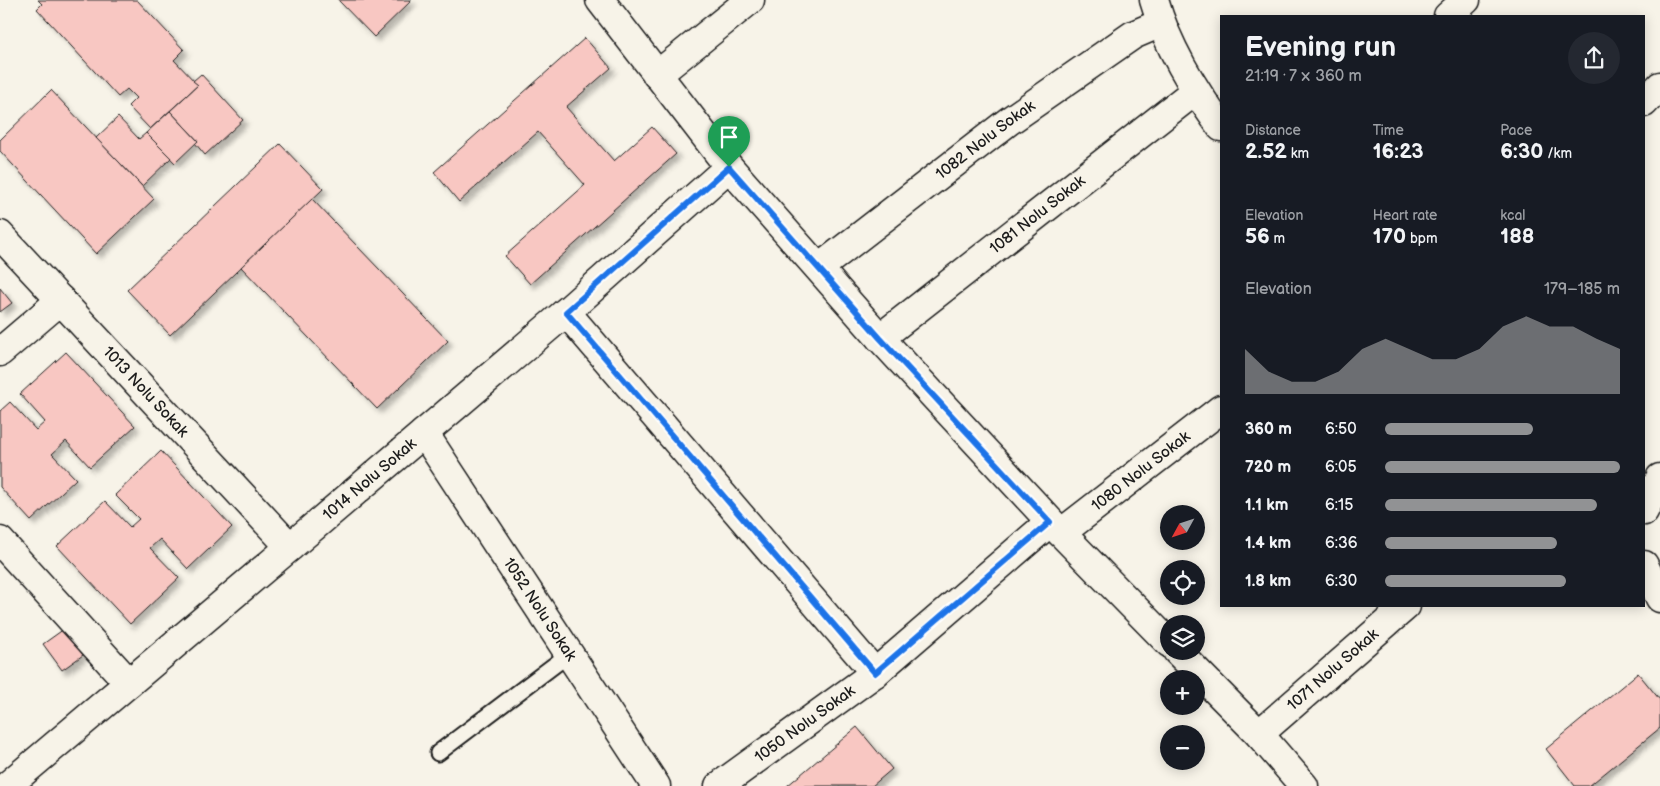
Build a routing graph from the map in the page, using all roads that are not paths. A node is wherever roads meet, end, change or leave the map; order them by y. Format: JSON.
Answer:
{"nodes":[{"id":1,"x":600,"y":0,"type":"edge"},
{"id":2,"x":750,"y":0,"type":"edge"},
{"id":3,"x":1466,"y":0,"type":"edge"},
{"id":4,"x":1158,"y":12,"type":"edge"},
{"id":5,"x":1449,"y":15,"type":"edge"},
{"id":6,"x":657,"y":74,"type":"junction"},
{"id":7,"x":1660,"y":86,"type":"edge"},
{"id":8,"x":1195,"y":91,"type":"junction"},
{"id":9,"x":1645,"y":102,"type":"edge"},
{"id":10,"x":1220,"y":126,"type":"edge"},
{"id":11,"x":729,"y":167,"type":"junction"},
{"id":12,"x":0,"y":235,"type":"edge"},
{"id":13,"x":819,"y":268,"type":"junction"},
{"id":14,"x":61,"y":300,"type":"junction"},
{"id":15,"x":566,"y":312,"type":"junction"},
{"id":16,"x":880,"y":338,"type":"junction"},
{"id":17,"x":0,"y":352,"type":"edge"},
{"id":18,"x":1220,"y":410,"type":"edge"},
{"id":19,"x":424,"y":433,"type":"junction"},
{"id":20,"x":1660,"y":478,"type":"edge"},
{"id":21,"x":1645,"y":509,"type":"edge"},
{"id":22,"x":1055,"y":528,"type":"junction"},
{"id":23,"x":0,"y":541,"type":"edge"},
{"id":24,"x":290,"y":547,"type":"junction"},
{"id":25,"x":1645,"y":567,"type":"edge"},
{"id":26,"x":1660,"y":598,"type":"edge"},
{"id":27,"x":1405,"y":607,"type":"edge"},
{"id":28,"x":1160,"y":634,"type":"edge"},
{"id":29,"x":569,"y":654,"type":"junction"},
{"id":30,"x":1186,"y":660,"type":"edge"},
{"id":31,"x":875,"y":673,"type":"junction"},
{"id":32,"x":129,"y":684,"type":"junction"},
{"id":33,"x":1259,"y":734,"type":"junction"},
{"id":34,"x":438,"y":752,"type":"dead end"},
{"id":35,"x":6,"y":786,"type":"edge"},
{"id":36,"x":656,"y":786,"type":"edge"},
{"id":37,"x":719,"y":786,"type":"edge"},
{"id":38,"x":1304,"y":786,"type":"edge"}],
"edges":[{"from":1,"to":6,"type":"street"},
{"from":2,"to":6,"type":"street"},
{"from":3,"to":5,"type":"street"},
{"from":4,"to":8,"type":"street"},
{"from":4,"to":13,"type":"street","name":"1082 Nolu Sokak"},
{"from":6,"to":11,"type":"street"},
{"from":7,"to":9,"type":"street"},
{"from":8,"to":10,"type":"street"},
{"from":8,"to":16,"type":"street","name":"1081 Nolu Sokak"},
{"from":11,"to":13,"type":"street"},
{"from":11,"to":15,"type":"street","name":"1014 Nolu Sokak"},
{"from":12,"to":14,"type":"street","name":"1013 Nolu Sokak"},
{"from":13,"to":16,"type":"street"},
{"from":14,"to":17,"type":"street"},
{"from":14,"to":24,"type":"street","name":"1013 Nolu Sokak"},
{"from":15,"to":19,"type":"street","name":"1014 Nolu Sokak"},
{"from":15,"to":31,"type":"street"},
{"from":16,"to":22,"type":"street"},
{"from":18,"to":22,"type":"street","name":"1080 Nolu Sokak"},
{"from":19,"to":24,"type":"street","name":"1014 Nolu Sokak"},
{"from":19,"to":29,"type":"street","name":"1052 Nolu Sokak"},
{"from":20,"to":21,"type":"street"},
{"from":22,"to":28,"type":"street"},
{"from":22,"to":31,"type":"street","name":"1050 Nolu Sokak"},
{"from":23,"to":32,"type":"street"},
{"from":24,"to":32,"type":"street","name":"1014 Nolu Sokak"},
{"from":25,"to":26,"type":"street"},
{"from":27,"to":33,"type":"street","name":"1071 Nolu Sokak"},
{"from":29,"to":34,"type":"lane"},
{"from":29,"to":36,"type":"street","name":"1052 Nolu Sokak"},
{"from":30,"to":33,"type":"street"},
{"from":31,"to":37,"type":"street","name":"1050 Nolu Sokak"},
{"from":32,"to":35,"type":"street","name":"1014 Nolu Sokak"},
{"from":33,"to":38,"type":"street"}]}
